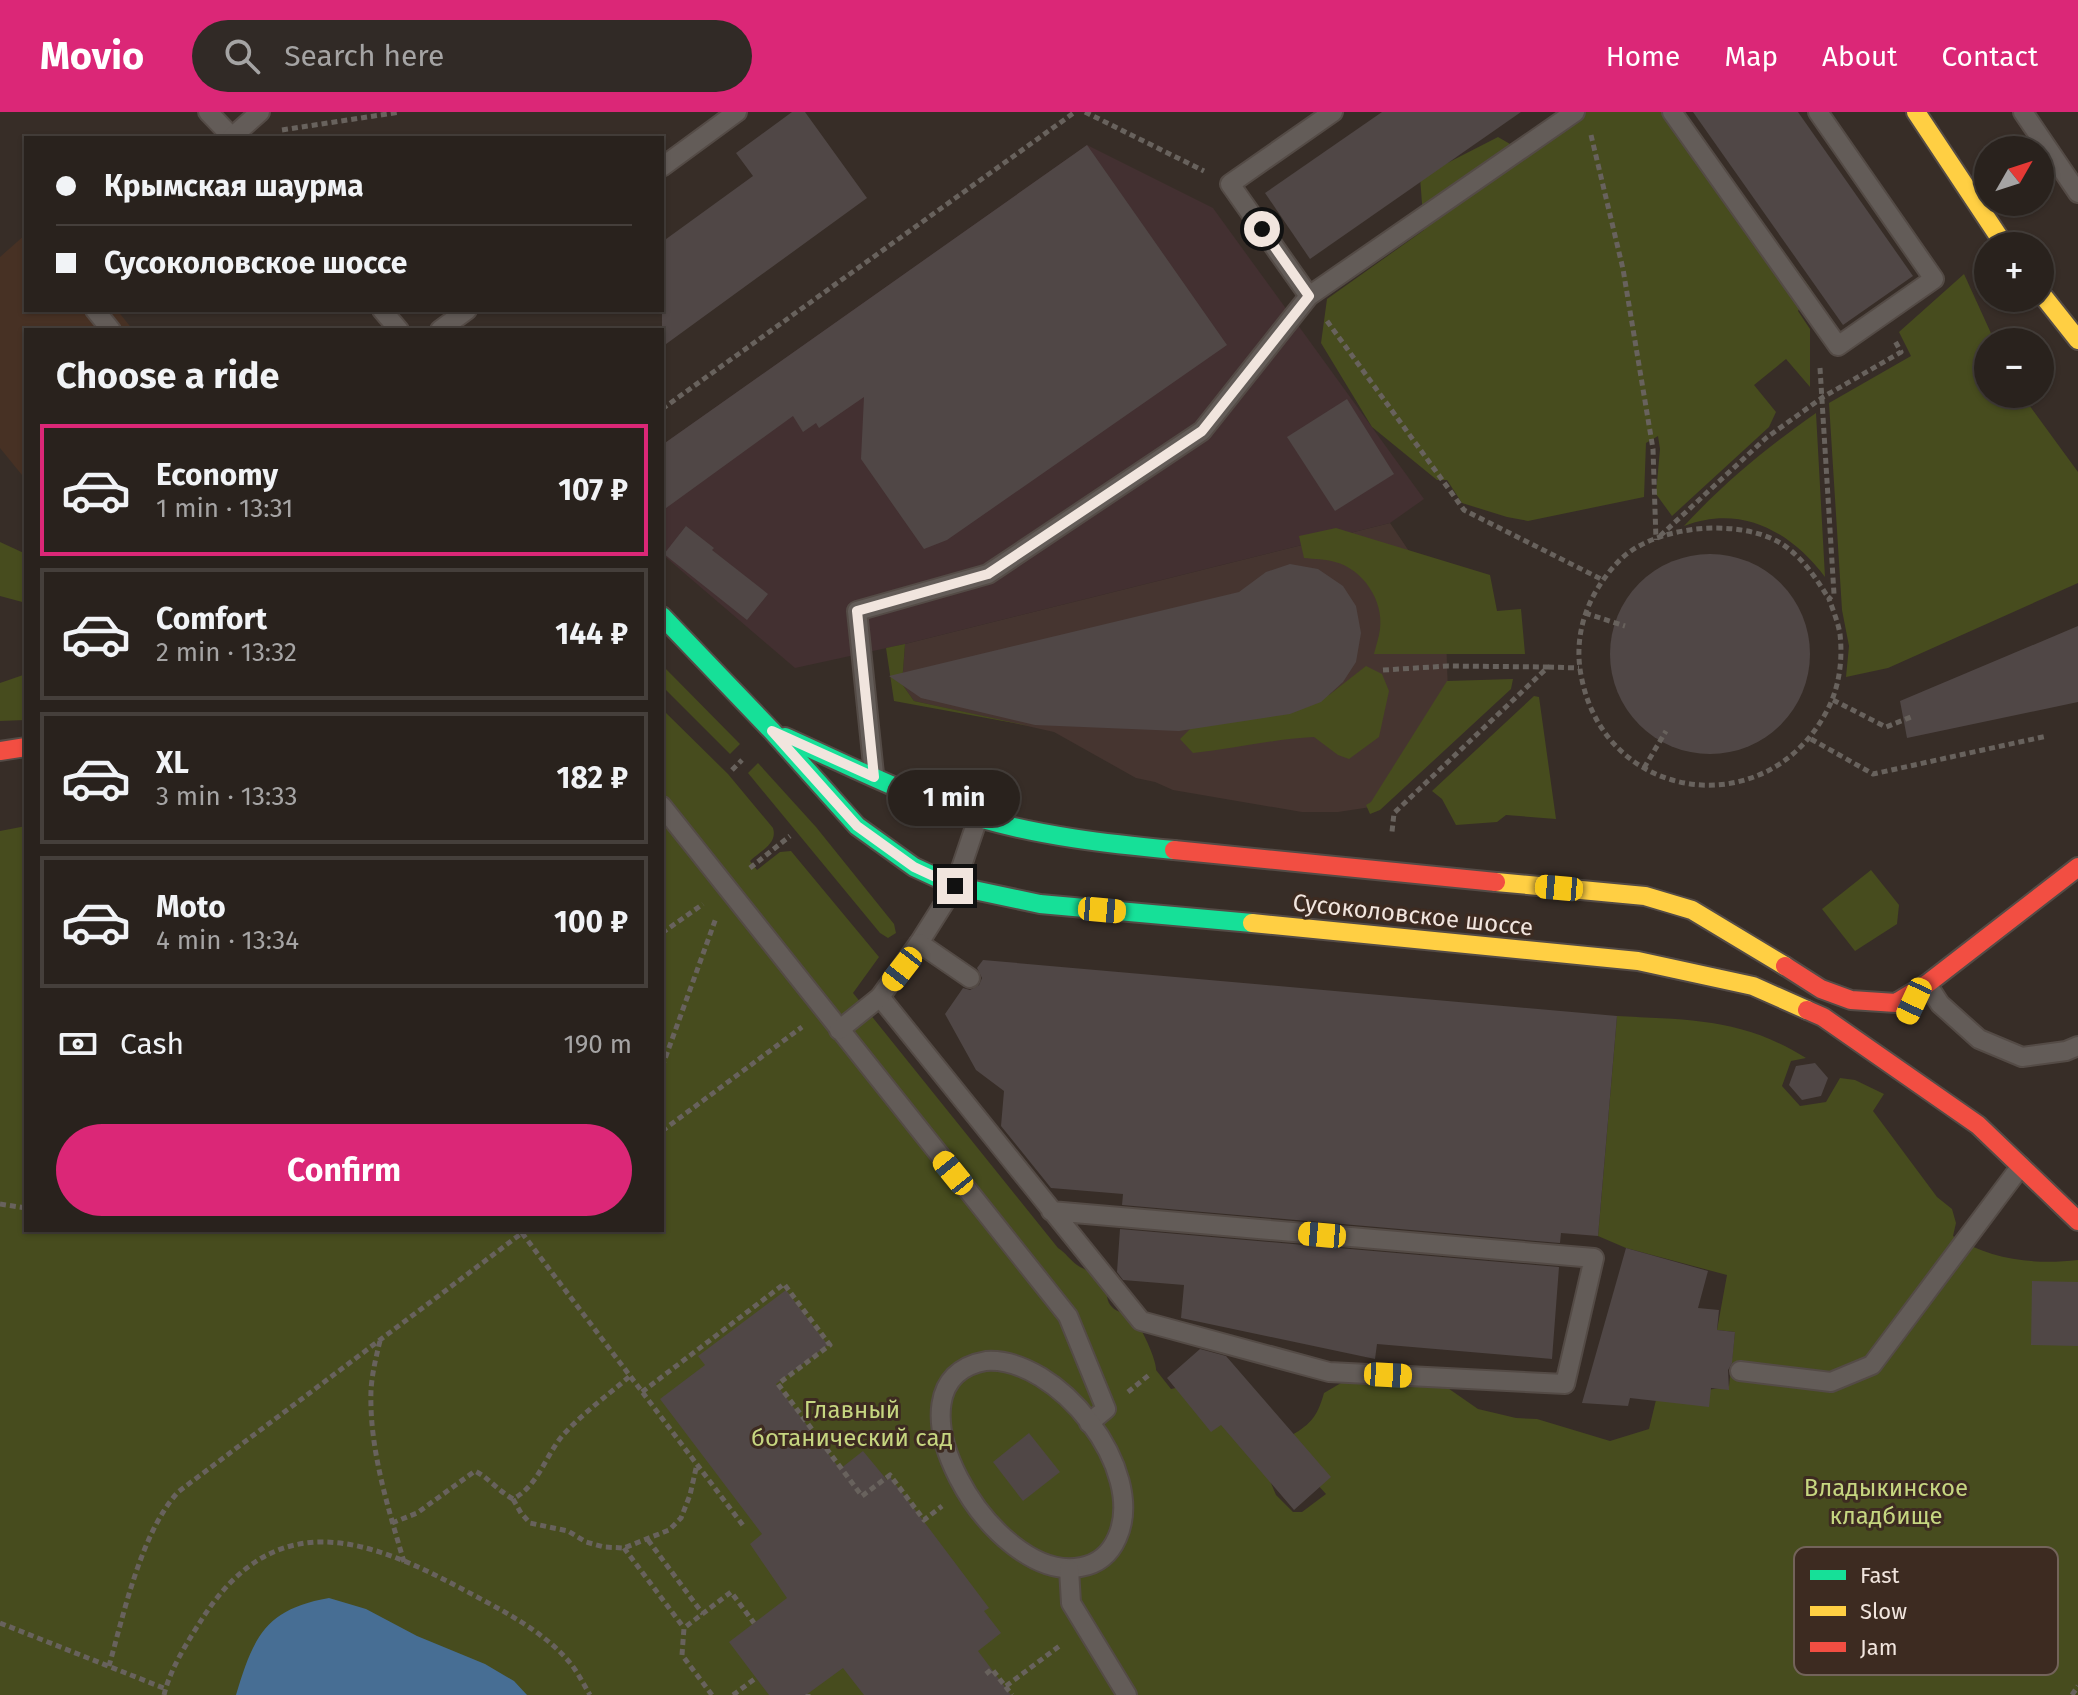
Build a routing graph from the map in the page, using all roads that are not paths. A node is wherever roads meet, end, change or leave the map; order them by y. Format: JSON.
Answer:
{"nodes":[{"id":1,"x":208,"y":112,"type":"edge"},
{"id":2,"x":260,"y":112,"type":"edge"},
{"id":3,"x":737,"y":112,"type":"edge"},
{"id":4,"x":1333,"y":112,"type":"edge"},
{"id":5,"x":1575,"y":112,"type":"edge"},
{"id":6,"x":1672,"y":112,"type":"edge"},
{"id":7,"x":1818,"y":112,"type":"edge"},
{"id":8,"x":1916,"y":112,"type":"edge"},
{"id":9,"x":2023,"y":112,"type":"edge"},
{"id":10,"x":230,"y":136,"type":"edge"},
{"id":11,"x":234,"y":136,"type":"edge"},
{"id":12,"x":664,"y":166,"type":"edge"},
{"id":13,"x":2078,"y":193,"type":"edge"},
{"id":14,"x":1996,"y":232,"type":"edge"},
{"id":15,"x":1309,"y":296,"type":"junction"},
{"id":16,"x":2054,"y":310,"type":"edge"},
{"id":17,"x":97,"y":312,"type":"edge"},
{"id":18,"x":384,"y":312,"type":"edge"},
{"id":19,"x":464,"y":312,"type":"edge"},
{"id":20,"x":109,"y":328,"type":"edge"},
{"id":21,"x":397,"y":328,"type":"edge"},
{"id":22,"x":443,"y":328,"type":"edge"},
{"id":23,"x":2078,"y":340,"type":"edge"},
{"id":24,"x":664,"y":618,"type":"edge"},
{"id":25,"x":772,"y":731,"type":"junction"},
{"id":26,"x":24,"y":747,"type":"edge"},
{"id":27,"x":0,"y":751,"type":"edge"},
{"id":28,"x":874,"y":777,"type":"junction"},
{"id":29,"x":664,"y":808,"type":"edge"},
{"id":30,"x":978,"y":818,"type":"junction"},
{"id":31,"x":2078,"y":867,"type":"edge"},
{"id":32,"x":955,"y":886,"type":"junction"},
{"id":33,"x":1645,"y":896,"type":"junction"},
{"id":34,"x":1667,"y":920,"type":"dead end"},
{"id":35,"x":919,"y":943,"type":"junction"},
{"id":36,"x":1660,"y":946,"type":"dead end"},
{"id":37,"x":1638,"y":961,"type":"junction"},
{"id":38,"x":970,"y":978,"type":"dead end"},
{"id":39,"x":1927,"y":984,"type":"junction"},
{"id":40,"x":880,"y":997,"type":"junction"},
{"id":41,"x":1905,"y":1020,"type":"dead end"},
{"id":42,"x":839,"y":1030,"type":"junction"},
{"id":43,"x":2078,"y":1046,"type":"edge"},
{"id":44,"x":1908,"y":1057,"type":"dead end"},
{"id":45,"x":1927,"y":1088,"type":"junction"},
{"id":46,"x":2021,"y":1165,"type":"junction"},
{"id":47,"x":2078,"y":1207,"type":"edge"},
{"id":48,"x":1051,"y":1211,"type":"junction"},
{"id":49,"x":2078,"y":1221,"type":"edge"},
{"id":50,"x":1740,"y":1371,"type":"dead end"},
{"id":51,"x":1089,"y":1423,"type":"junction"},
{"id":52,"x":1069,"y":1569,"type":"junction"},
{"id":53,"x":1127,"y":1695,"type":"edge"}],
"edges":[{"from":1,"to":10,"type":"lane"},
{"from":2,"to":11,"type":"lane"},
{"from":3,"to":12,"type":"lane"},
{"from":4,"to":15,"type":"lane"},
{"from":5,"to":15,"type":"lane"},
{"from":6,"to":7,"type":"lane"},
{"from":8,"to":14,"type":"street"},
{"from":9,"to":13,"type":"lane"},
{"from":15,"to":28,"type":"lane"},
{"from":16,"to":23,"type":"street"},
{"from":17,"to":20,"type":"lane"},
{"from":18,"to":21,"type":"lane"},
{"from":19,"to":22,"type":"lane"},
{"from":24,"to":25,"type":"street","name":"Сусоколовское шоссе"},
{"from":25,"to":28,"type":"street","name":"Сусоколовское шоссе"},
{"from":25,"to":32,"type":"street","name":"Сусоколовское шоссе"},
{"from":26,"to":27,"type":"street"},
{"from":28,"to":30,"type":"street","name":"Сусоколовское шоссе"},
{"from":29,"to":42,"type":"lane"},
{"from":30,"to":32,"type":"lane"},
{"from":30,"to":33,"type":"street","name":"Сусоколовское шоссе"},
{"from":31,"to":39,"type":"street","name":"Сусоколовское шоссе"},
{"from":32,"to":35,"type":"lane"},
{"from":32,"to":37,"type":"street","name":"Сусоколовское шоссе"},
{"from":33,"to":34,"type":"street"},
{"from":33,"to":39,"type":"street","name":"Сусоколовское шоссе"},
{"from":35,"to":38,"type":"lane"},
{"from":35,"to":40,"type":"lane"},
{"from":36,"to":37,"type":"street"},
{"from":37,"to":45,"type":"street","name":"Сусоколовское шоссе"},
{"from":39,"to":41,"type":"street"},
{"from":39,"to":43,"type":"lane"},
{"from":40,"to":42,"type":"lane"},
{"from":40,"to":48,"type":"lane"},
{"from":42,"to":51,"type":"lane"},
{"from":44,"to":45,"type":"street"},
{"from":45,"to":46,"type":"street","name":"Сусоколовское шоссе"},
{"from":46,"to":47,"type":"lane"},
{"from":46,"to":49,"type":"street","name":"Сусоколовское шоссе"},
{"from":46,"to":50,"type":"lane"},
{"from":48,"to":48,"type":"lane"},
{"from":51,"to":52,"type":"lane"},
{"from":51,"to":52,"type":"lane"},
{"from":52,"to":53,"type":"lane"}]}
